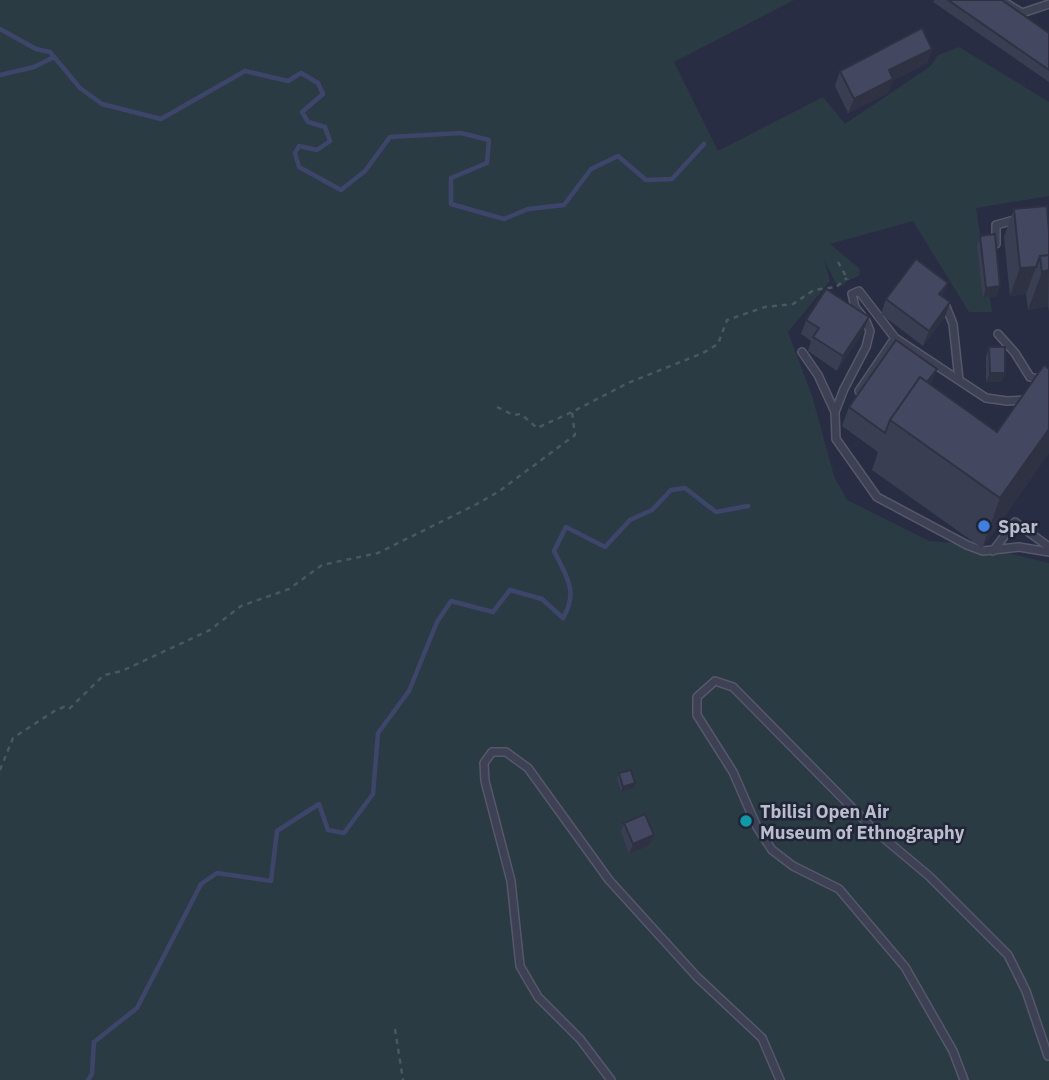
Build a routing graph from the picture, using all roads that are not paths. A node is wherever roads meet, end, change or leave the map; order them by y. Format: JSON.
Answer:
{"nodes":[{"id":1,"x":1001,"y":0,"type":"edge"},
{"id":2,"x":1049,"y":4,"type":"edge"},
{"id":3,"x":1022,"y":218,"type":"edge"},
{"id":4,"x":996,"y":244,"type":"edge"},
{"id":5,"x":940,"y":290,"type":"edge"},
{"id":6,"x":998,"y":334,"type":"dead end"},
{"id":7,"x":895,"y":338,"type":"junction"},
{"id":8,"x":802,"y":352,"type":"dead end"},
{"id":9,"x":959,"y":380,"type":"junction"},
{"id":10,"x":1049,"y":382,"type":"edge"},
{"id":11,"x":859,"y":391,"type":"edge"},
{"id":12,"x":1041,"y":399,"type":"edge"},
{"id":13,"x":835,"y":412,"type":"junction"},
{"id":14,"x":1049,"y":547,"type":"edge"},
{"id":15,"x":993,"y":551,"type":"junction"},
{"id":16,"x":1049,"y":552,"type":"edge"},
{"id":17,"x":1048,"y":1056,"type":"edge"},
{"id":18,"x":611,"y":1080,"type":"edge"},
{"id":19,"x":780,"y":1080,"type":"edge"},
{"id":20,"x":964,"y":1080,"type":"edge"}],
"edges":[{"from":1,"to":2,"type":"lane"},
{"from":3,"to":4,"type":"lane"},
{"from":5,"to":9,"type":"lane"},
{"from":6,"to":10,"type":"lane"},
{"from":7,"to":9,"type":"lane"},
{"from":7,"to":11,"type":"lane"},
{"from":7,"to":13,"type":"lane"},
{"from":8,"to":13,"type":"lane"},
{"from":9,"to":12,"type":"lane"},
{"from":13,"to":15,"type":"lane"},
{"from":14,"to":15,"type":"lane"},
{"from":15,"to":16,"type":"lane"},
{"from":17,"to":20,"type":"lane"},
{"from":18,"to":19,"type":"lane"}]}
